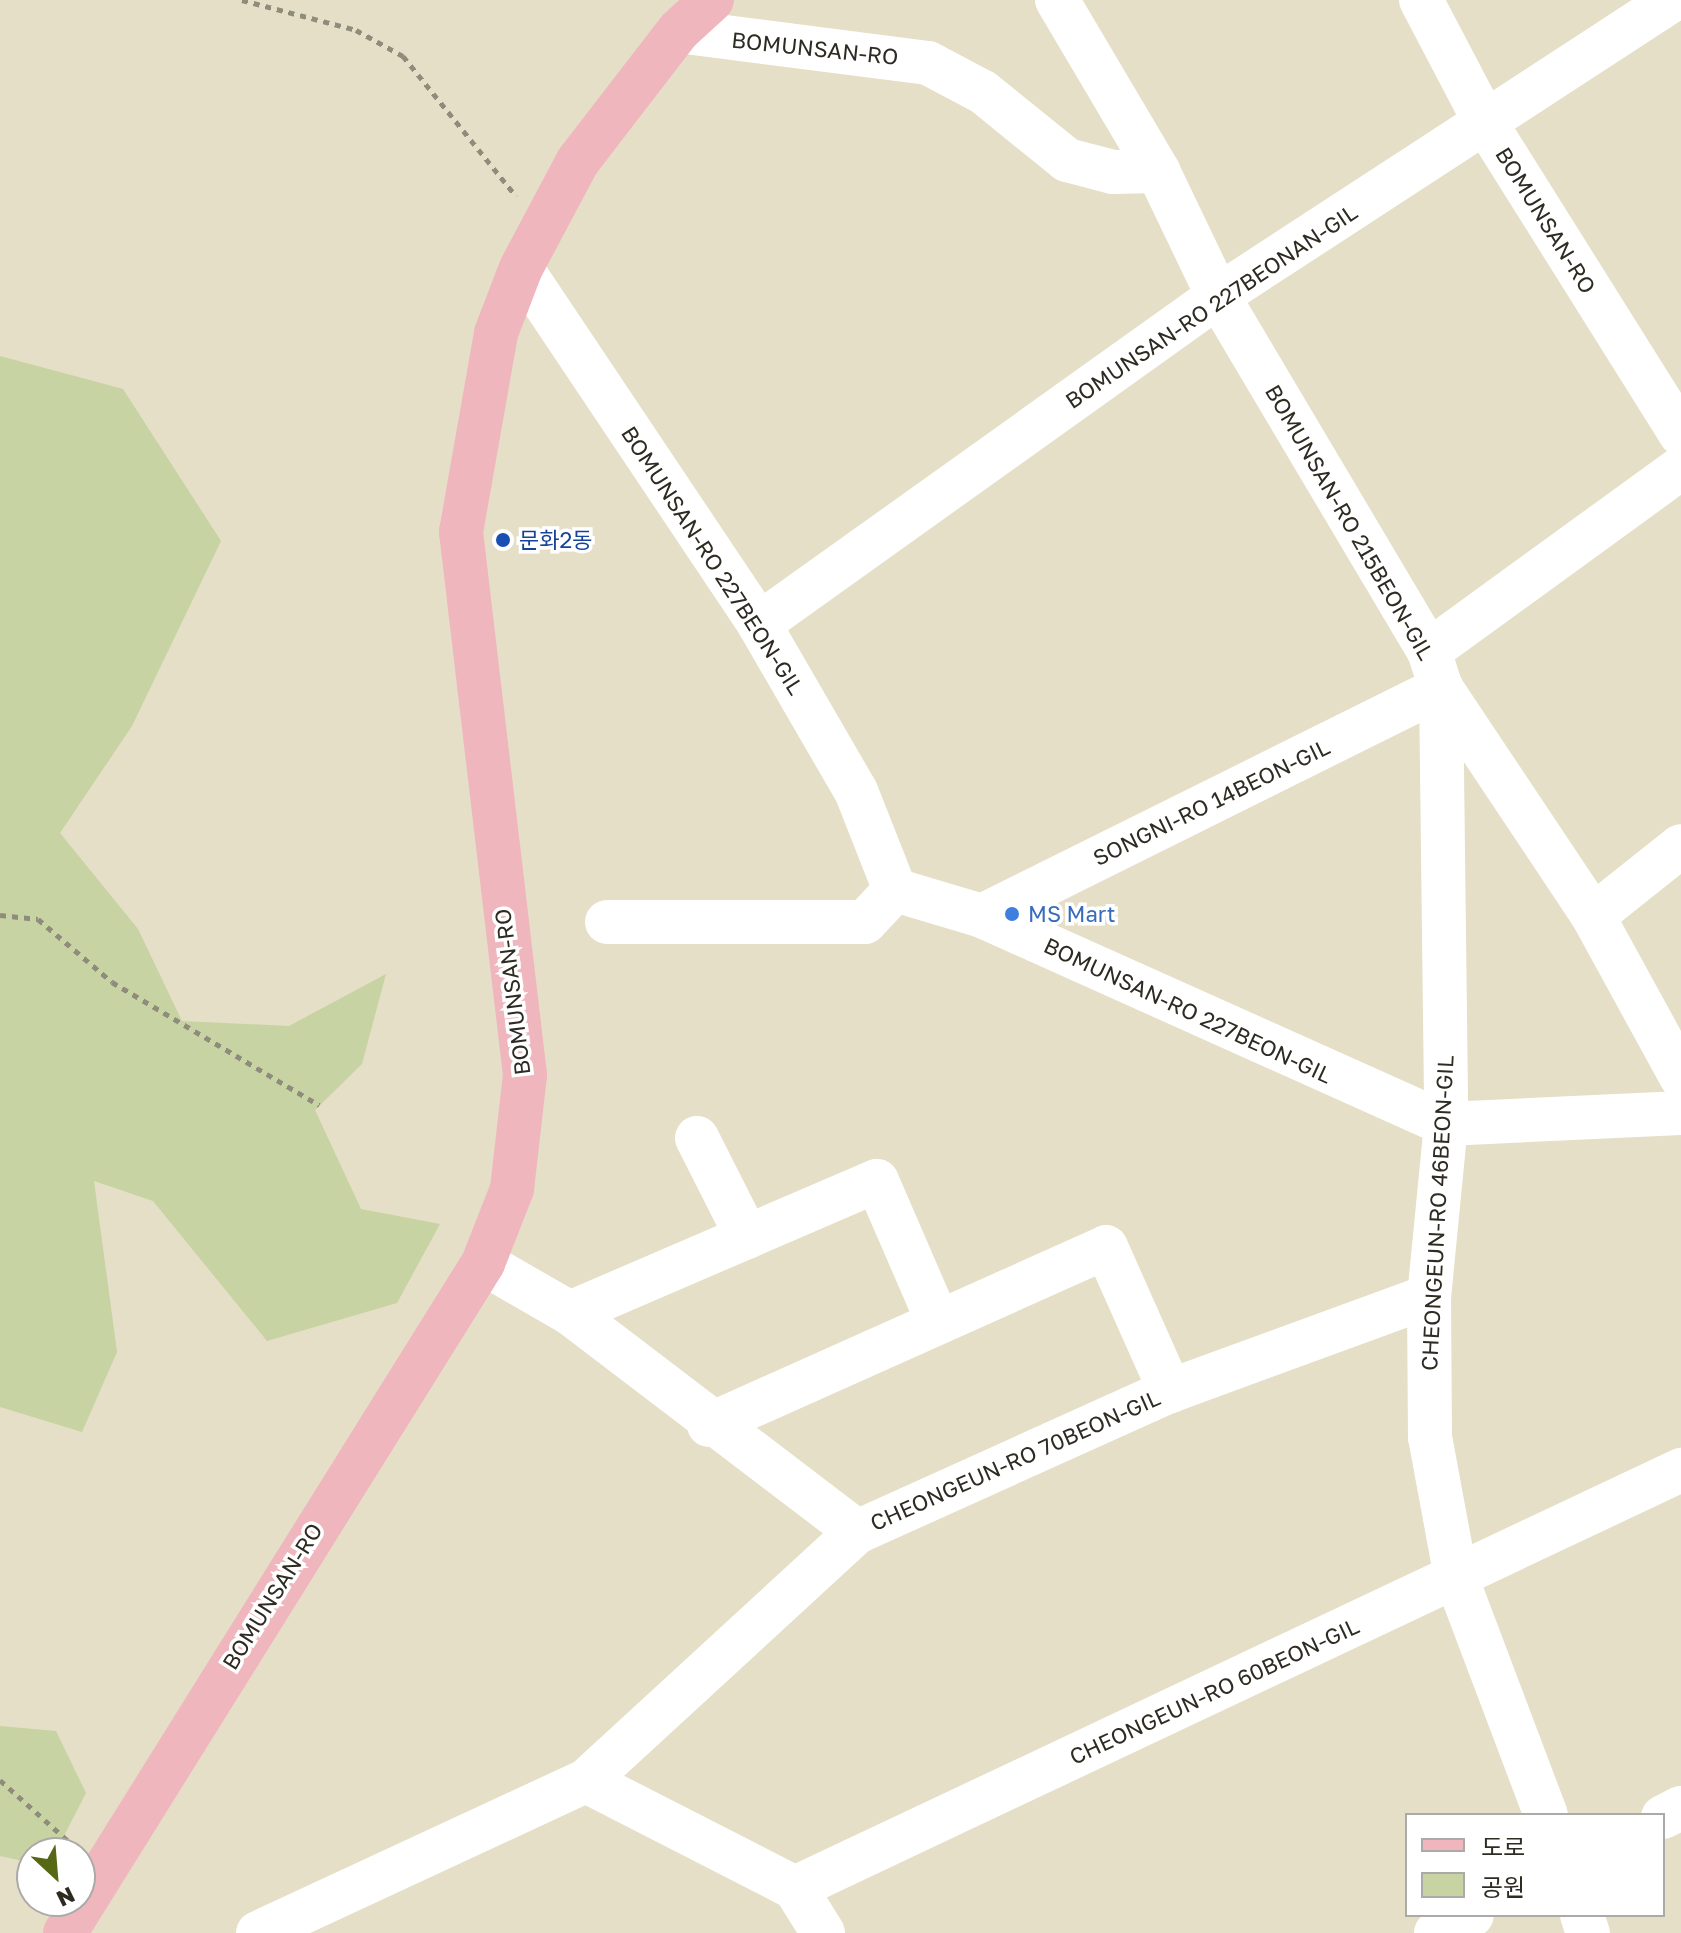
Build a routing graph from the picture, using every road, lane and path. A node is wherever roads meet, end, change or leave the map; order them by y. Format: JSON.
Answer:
{"nodes":[{"id":1,"x":242,"y":0,"type":"edge"},
{"id":2,"x":712,"y":0,"type":"edge"},
{"id":3,"x":1057,"y":0,"type":"edge"},
{"id":4,"x":1421,"y":0,"type":"edge"},
{"id":5,"x":1672,"y":0,"type":"edge"},
{"id":6,"x":678,"y":31,"type":"junction"},
{"id":7,"x":1485,"y":122,"type":"junction"},
{"id":8,"x":1158,"y":171,"type":"junction"},
{"id":9,"x":543,"y":228,"type":"junction"},
{"id":10,"x":521,"y":268,"type":"junction"},
{"id":11,"x":1218,"y":296,"type":"junction"},
{"id":12,"x":1681,"y":434,"type":"edge"},
{"id":13,"x":1681,"y":468,"type":"edge"},
{"id":14,"x":759,"y":624,"type":"junction"},
{"id":15,"x":1435,"y":670,"type":"junction"},
{"id":16,"x":1681,"y":846,"type":"edge"},
{"id":17,"x":895,"y":890,"type":"junction"},
{"id":18,"x":0,"y":915,"type":"edge"},
{"id":19,"x":982,"y":916,"type":"junction"},
{"id":20,"x":1593,"y":916,"type":"junction"},
{"id":21,"x":607,"y":922,"type":"dead end"},
{"id":22,"x":1681,"y":1077,"type":"edge"},
{"id":23,"x":319,"y":1105,"type":"dead end"},
{"id":24,"x":1681,"y":1113,"type":"edge"},
{"id":25,"x":1446,"y":1124,"type":"junction"},
{"id":26,"x":697,"y":1138,"type":"dead end"},
{"id":27,"x":747,"y":1237,"type":"junction"},
{"id":28,"x":483,"y":1263,"type":"junction"},
{"id":29,"x":1429,"y":1296,"type":"junction"},
{"id":30,"x":570,"y":1313,"type":"junction"},
{"id":31,"x":938,"y":1322,"type":"junction"},
{"id":32,"x":1170,"y":1391,"type":"junction"},
{"id":33,"x":709,"y":1425,"type":"junction"},
{"id":34,"x":1681,"y":1470,"type":"edge"},
{"id":35,"x":857,"y":1532,"type":"junction"},
{"id":36,"x":1456,"y":1577,"type":"junction"},
{"id":37,"x":0,"y":1780,"type":"edge"},
{"id":38,"x":586,"y":1781,"type":"junction"},
{"id":39,"x":1545,"y":1813,"type":"edge"},
{"id":40,"x":103,"y":1872,"type":"junction"},
{"id":41,"x":795,"y":1888,"type":"junction"},
{"id":42,"x":1468,"y":1917,"type":"edge"},
{"id":43,"x":65,"y":1933,"type":"edge"},
{"id":44,"x":258,"y":1933,"type":"edge"},
{"id":45,"x":823,"y":1933,"type":"edge"},
{"id":46,"x":1436,"y":1933,"type":"edge"}],
"edges":[{"from":1,"to":9,"type":"path"},
{"from":2,"to":6,"type":"main road","name":"BOMUNSAN-RO"},
{"from":3,"to":8,"type":"street","name":"BOMUNSAN-RO 215BEON-GIL"},
{"from":4,"to":7,"type":"street","name":"BOMUNSAN-RO"},
{"from":5,"to":7,"type":"street","name":"BOMUNSAN-RO 227BEONAN-GIL"},
{"from":6,"to":8,"type":"street","name":"BOMUNSAN-RO"},
{"from":6,"to":9,"type":"main road","name":"BOMUNSAN-RO"},
{"from":7,"to":11,"type":"street","name":"BOMUNSAN-RO 227BEONAN-GIL"},
{"from":7,"to":12,"type":"street","name":"BOMUNSAN-RO"},
{"from":8,"to":11,"type":"street","name":"BOMUNSAN-RO 215BEON-GIL"},
{"from":9,"to":10,"type":"main road","name":"BOMUNSAN-RO"},
{"from":10,"to":14,"type":"street","name":"BOMUNSAN-RO 227BEON-GIL"},
{"from":10,"to":28,"type":"main road","name":"BOMUNSAN-RO"},
{"from":11,"to":14,"type":"street","name":"BOMUNSAN-RO 227BEONAN-GIL"},
{"from":11,"to":15,"type":"street","name":"BOMUNSAN-RO 215BEON-GIL"},
{"from":13,"to":15,"type":"street","name":"SONGNI-RO 14BEON-GIL"},
{"from":14,"to":17,"type":"street","name":"BOMUNSAN-RO 227BEON-GIL"},
{"from":15,"to":19,"type":"street","name":"SONGNI-RO 14BEON-GIL"},
{"from":15,"to":20,"type":"street","name":"BOMUNSAN-RO 215BEON-GIL"},
{"from":15,"to":25,"type":"street","name":"CHEONGEUN-RO 46BEON-GIL"},
{"from":16,"to":20,"type":"street"},
{"from":17,"to":19,"type":"street","name":"BOMUNSAN-RO 227BEON-GIL"},
{"from":17,"to":21,"type":"street"},
{"from":18,"to":23,"type":"path"},
{"from":19,"to":25,"type":"street","name":"BOMUNSAN-RO 227BEON-GIL"},
{"from":20,"to":22,"type":"street","name":"BOMUNSAN-RO 215BEON-GIL"},
{"from":24,"to":25,"type":"street","name":"BOMUNSAN-RO 227BEON-GIL"},
{"from":25,"to":29,"type":"street","name":"CHEONGEUN-RO 46BEON-GIL"},
{"from":26,"to":27,"type":"street"},
{"from":27,"to":30,"type":"street"},
{"from":27,"to":31,"type":"street"},
{"from":28,"to":30,"type":"street"},
{"from":28,"to":40,"type":"main road","name":"BOMUNSAN-RO"},
{"from":29,"to":32,"type":"street","name":"CHEONGEUN-RO 70BEON-GIL"},
{"from":29,"to":36,"type":"street","name":"CHEONGEUN-RO 46BEON-GIL"},
{"from":30,"to":33,"type":"street"},
{"from":31,"to":32,"type":"street"},
{"from":31,"to":33,"type":"street"},
{"from":32,"to":35,"type":"street","name":"CHEONGEUN-RO 70BEON-GIL"},
{"from":33,"to":35,"type":"street"},
{"from":34,"to":36,"type":"street","name":"CHEONGEUN-RO 60BEON-GIL"},
{"from":35,"to":38,"type":"street","name":"CHEONGEUN-RO 70BEON-GIL"},
{"from":36,"to":39,"type":"street","name":"CHEONGEUN-RO 46BEON-GIL"},
{"from":36,"to":41,"type":"street","name":"CHEONGEUN-RO 60BEON-GIL"},
{"from":37,"to":40,"type":"path"},
{"from":38,"to":41,"type":"street"},
{"from":38,"to":44,"type":"street","name":"CHEONGEUN-RO 70BEON-GIL"},
{"from":40,"to":43,"type":"main road","name":"BOMUNSAN-RO"},
{"from":41,"to":45,"type":"street"},
{"from":42,"to":46,"type":"street"}]}
